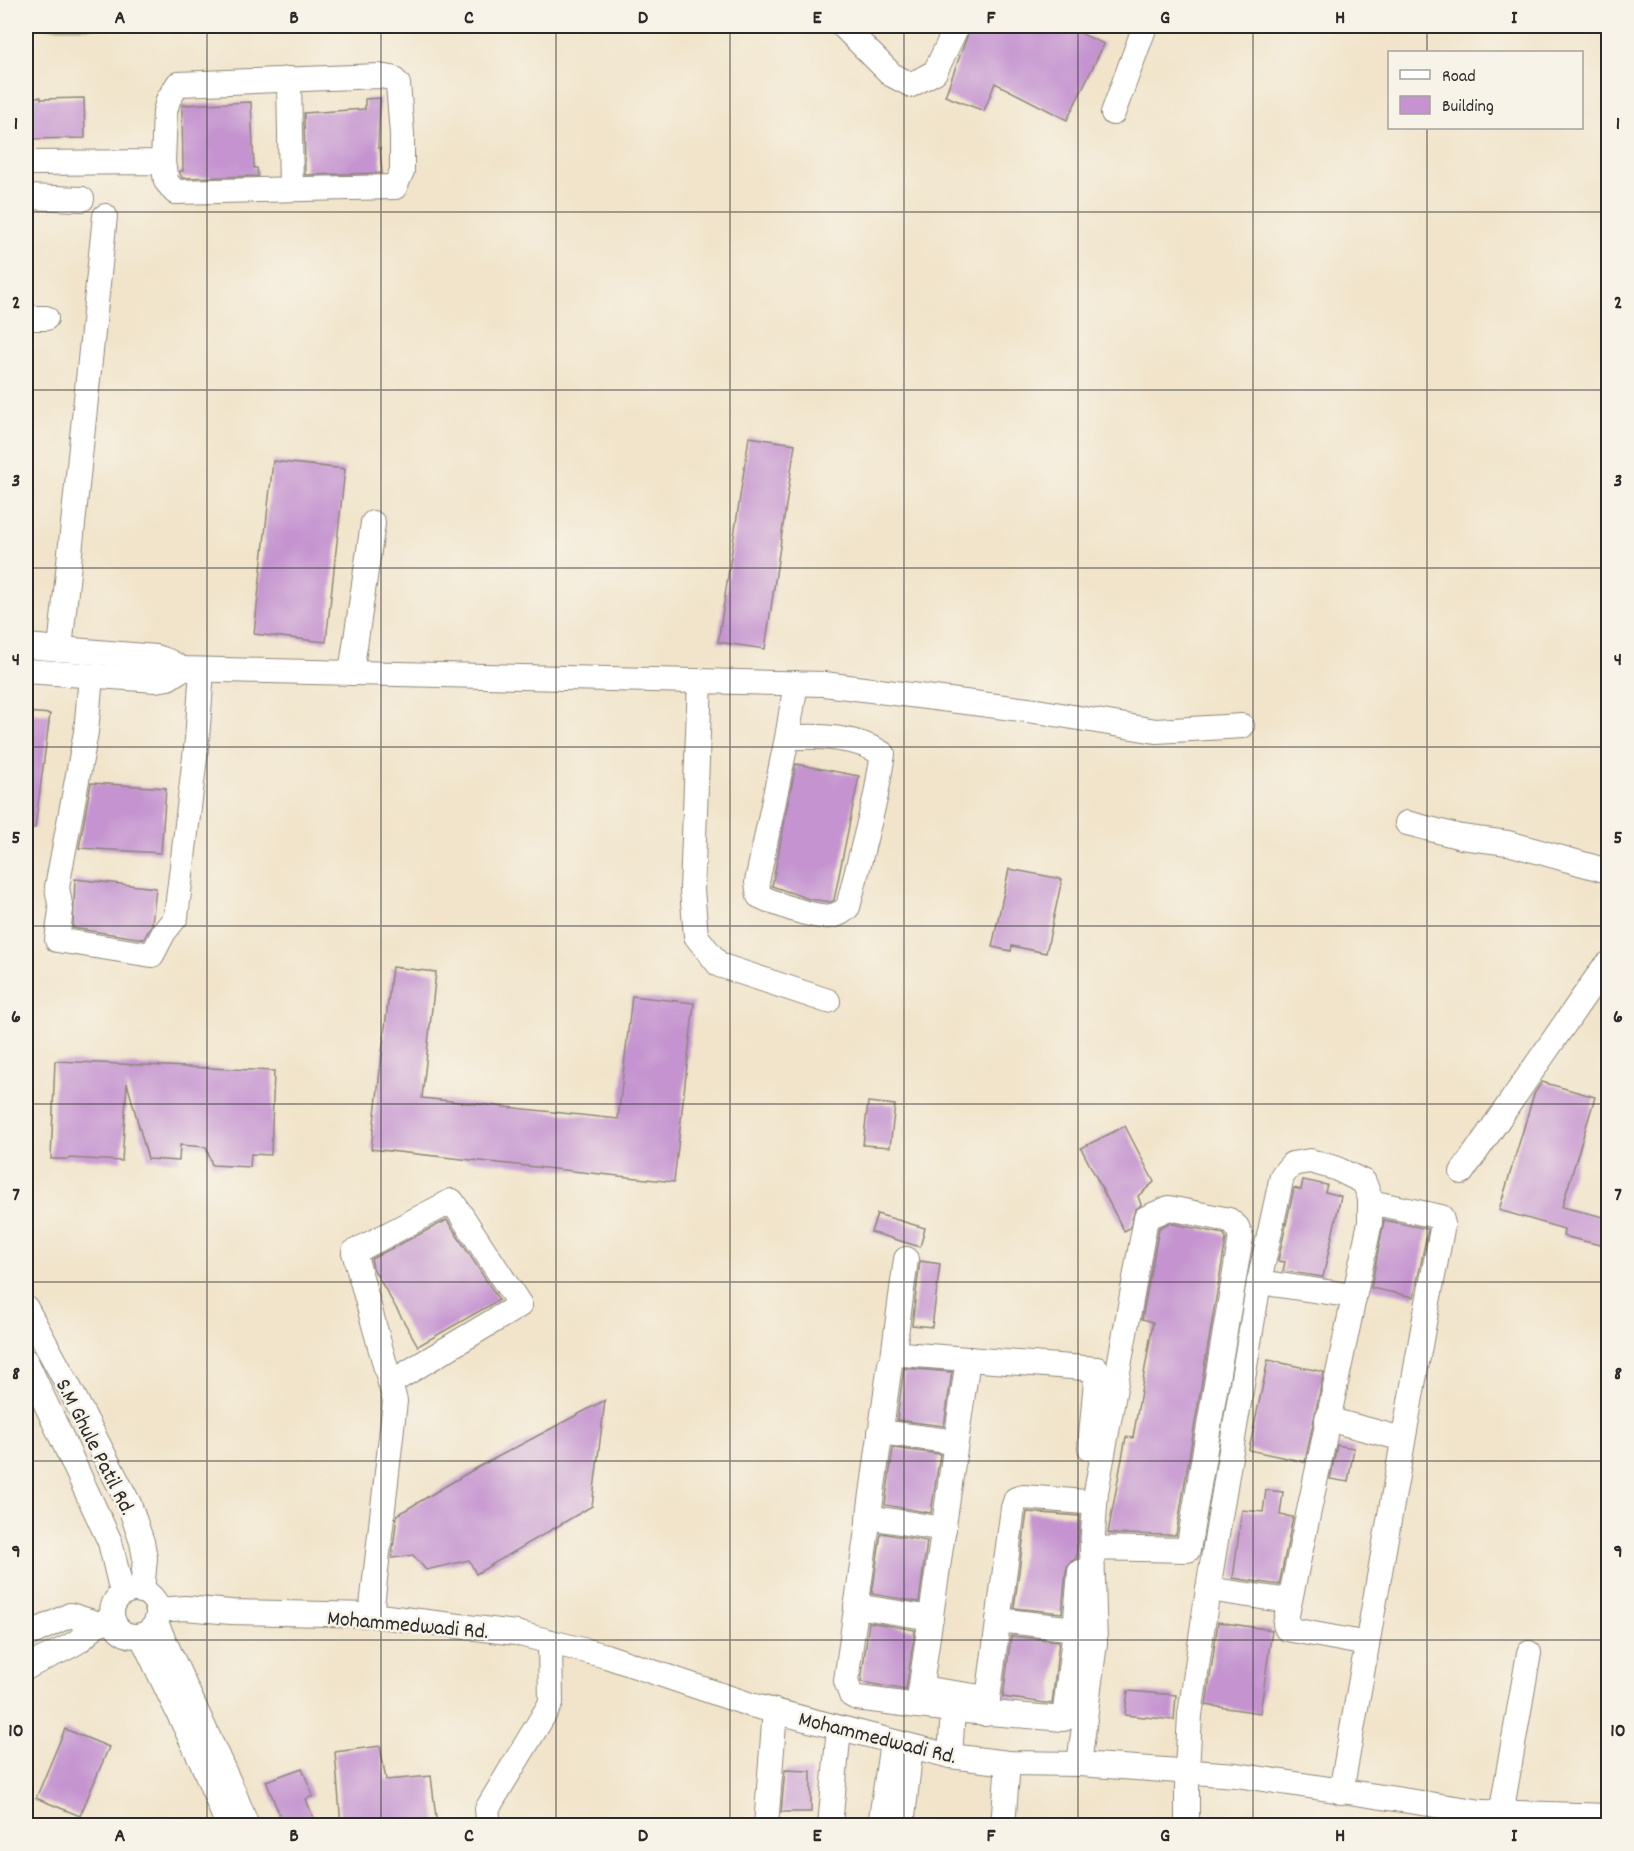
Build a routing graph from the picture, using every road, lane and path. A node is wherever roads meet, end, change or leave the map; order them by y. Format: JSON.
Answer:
{"nodes":[{"id":1,"x":843,"y":26,"type":"edge"},
{"id":2,"x":957,"y":26,"type":"edge"},
{"id":3,"x":1145,"y":26,"type":"edge"},
{"id":4,"x":289,"y":79,"type":"junction"},
{"id":5,"x":1113,"y":113,"type":"dead end"},
{"id":6,"x":163,"y":162,"type":"junction"},
{"id":7,"x":26,"y":163,"type":"edge"},
{"id":8,"x":291,"y":189,"type":"junction"},
{"id":9,"x":26,"y":197,"type":"edge"},
{"id":10,"x":82,"y":199,"type":"dead end"},
{"id":11,"x":105,"y":216,"type":"dead end"},
{"id":12,"x":373,"y":523,"type":"dead end"},
{"id":13,"x":26,"y":646,"type":"edge"},
{"id":14,"x":60,"y":649,"type":"junction"},
{"id":15,"x":192,"y":670,"type":"junction"},
{"id":16,"x":26,"y":671,"type":"edge"},
{"id":17,"x":351,"y":673,"type":"junction"},
{"id":18,"x":91,"y":676,"type":"junction"},
{"id":19,"x":700,"y":681,"type":"junction"},
{"id":20,"x":796,"y":683,"type":"junction"},
{"id":21,"x":1242,"y":726,"type":"dead end"},
{"id":22,"x":788,"y":738,"type":"junction"},
{"id":23,"x":1407,"y":824,"type":"dead end"},
{"id":24,"x":1608,"y":871,"type":"edge"},
{"id":25,"x":1608,"y":964,"type":"edge"},
{"id":26,"x":828,"y":1001,"type":"dead end"},
{"id":27,"x":1462,"y":1172,"type":"dead end"},
{"id":28,"x":1370,"y":1202,"type":"junction"},
{"id":29,"x":906,"y":1259,"type":"dead end"},
{"id":30,"x":1259,"y":1282,"type":"junction"},
{"id":31,"x":1354,"y":1296,"type":"junction"},
{"id":32,"x":26,"y":1308,"type":"edge"},
{"id":33,"x":893,"y":1357,"type":"junction"},
{"id":34,"x":968,"y":1359,"type":"junction"},
{"id":35,"x":26,"y":1361,"type":"edge"},
{"id":36,"x":393,"y":1392,"type":"junction"},
{"id":37,"x":1327,"y":1419,"type":"junction"},
{"id":38,"x":880,"y":1432,"type":"junction"},
{"id":39,"x":1403,"y":1439,"type":"junction"},
{"id":40,"x":956,"y":1442,"type":"junction"},
{"id":41,"x":1085,"y":1502,"type":"junction"},
{"id":42,"x":868,"y":1517,"type":"junction"},
{"id":43,"x":944,"y":1529,"type":"junction"},
{"id":44,"x":1092,"y":1548,"type":"junction"},
{"id":45,"x":1208,"y":1589,"type":"junction"},
{"id":46,"x":132,"y":1592,"type":"junction"},
{"id":47,"x":1289,"y":1601,"type":"junction"},
{"id":48,"x":856,"y":1606,"type":"junction"},
{"id":49,"x":371,"y":1615,"type":"junction"},
{"id":50,"x":931,"y":1618,"type":"junction"},
{"id":51,"x":998,"y":1620,"type":"junction"},
{"id":52,"x":104,"y":1621,"type":"junction"},
{"id":53,"x":151,"y":1622,"type":"junction"},
{"id":54,"x":1075,"y":1629,"type":"junction"},
{"id":55,"x":26,"y":1636,"type":"edge"},
{"id":56,"x":549,"y":1642,"type":"junction"},
{"id":57,"x":1366,"y":1644,"type":"junction"},
{"id":58,"x":1528,"y":1653,"type":"dead end"},
{"id":59,"x":26,"y":1668,"type":"edge"},
{"id":60,"x":920,"y":1697,"type":"junction"},
{"id":61,"x":987,"y":1706,"type":"junction"},
{"id":62,"x":953,"y":1710,"type":"junction"},
{"id":63,"x":776,"y":1711,"type":"junction"},
{"id":64,"x":839,"y":1728,"type":"junction"},
{"id":65,"x":902,"y":1744,"type":"junction"},
{"id":66,"x":950,"y":1756,"type":"junction"},
{"id":67,"x":1008,"y":1763,"type":"junction"},
{"id":68,"x":1079,"y":1764,"type":"junction"},
{"id":69,"x":1187,"y":1771,"type":"junction"},
{"id":70,"x":1341,"y":1792,"type":"junction"},
{"id":71,"x":1608,"y":1816,"type":"edge"},
{"id":72,"x":1491,"y":1818,"type":"edge"},
{"id":73,"x":228,"y":1826,"type":"edge"},
{"id":74,"x":247,"y":1826,"type":"edge"},
{"id":75,"x":489,"y":1826,"type":"edge"},
{"id":76,"x":766,"y":1826,"type":"edge"},
{"id":77,"x":830,"y":1826,"type":"edge"},
{"id":78,"x":880,"y":1826,"type":"edge"},
{"id":79,"x":902,"y":1826,"type":"edge"},
{"id":80,"x":1003,"y":1826,"type":"edge"},
{"id":81,"x":1187,"y":1826,"type":"edge"}],
"edges":[{"from":1,"to":2,"type":"street"},
{"from":3,"to":5,"type":"street"},
{"from":4,"to":6,"type":"street"},
{"from":4,"to":8,"type":"street"},
{"from":4,"to":8,"type":"street"},
{"from":6,"to":7,"type":"street"},
{"from":6,"to":8,"type":"street"},
{"from":9,"to":10,"type":"street"},
{"from":11,"to":14,"type":"street"},
{"from":12,"to":17,"type":"street"},
{"from":13,"to":14,"type":"street"},
{"from":14,"to":15,"type":"street"},
{"from":15,"to":17,"type":"street"},
{"from":15,"to":18,"type":"street"},
{"from":15,"to":18,"type":"street"},
{"from":16,"to":18,"type":"street"},
{"from":17,"to":19,"type":"street"},
{"from":19,"to":20,"type":"street"},
{"from":19,"to":26,"type":"street"},
{"from":20,"to":21,"type":"street"},
{"from":20,"to":22,"type":"street"},
{"from":22,"to":22,"type":"street"},
{"from":23,"to":24,"type":"street"},
{"from":25,"to":27,"type":"street"},
{"from":28,"to":30,"type":"street"},
{"from":28,"to":31,"type":"street"},
{"from":28,"to":39,"type":"street"},
{"from":29,"to":33,"type":"street"},
{"from":30,"to":31,"type":"street"},
{"from":30,"to":45,"type":"street"},
{"from":31,"to":37,"type":"street"},
{"from":32,"to":46,"type":"street","name":"S.M Ghule Patil Rd."},
{"from":33,"to":34,"type":"street"},
{"from":33,"to":38,"type":"street"},
{"from":34,"to":40,"type":"street"},
{"from":34,"to":41,"type":"street"},
{"from":35,"to":46,"type":"street","name":"S.M Ghule Patil Rd."},
{"from":36,"to":36,"type":"street"},
{"from":36,"to":49,"type":"street"},
{"from":37,"to":39,"type":"street"},
{"from":37,"to":47,"type":"street"},
{"from":38,"to":40,"type":"street"},
{"from":38,"to":42,"type":"street"},
{"from":39,"to":57,"type":"street"},
{"from":40,"to":43,"type":"street"},
{"from":41,"to":51,"type":"street"},
{"from":41,"to":54,"type":"street"},
{"from":42,"to":43,"type":"street"},
{"from":42,"to":48,"type":"street"},
{"from":43,"to":50,"type":"street"},
{"from":44,"to":44,"type":"street"},
{"from":44,"to":68,"type":"street"},
{"from":45,"to":47,"type":"street"},
{"from":45,"to":69,"type":"street"},
{"from":46,"to":52,"type":"street"},
{"from":46,"to":53,"type":"street"},
{"from":47,"to":57,"type":"street"},
{"from":48,"to":50,"type":"street"},
{"from":48,"to":60,"type":"street"},
{"from":49,"to":53,"type":"street","name":"Mohammedwadi Rd."},
{"from":49,"to":56,"type":"street","name":"Mohammedwadi Rd."},
{"from":50,"to":60,"type":"street"},
{"from":51,"to":54,"type":"street"},
{"from":51,"to":61,"type":"street"},
{"from":52,"to":53,"type":"street"},
{"from":52,"to":55,"type":"street"},
{"from":52,"to":59,"type":"street"},
{"from":53,"to":73,"type":"street"},
{"from":53,"to":74,"type":"street"},
{"from":54,"to":61,"type":"street"},
{"from":56,"to":63,"type":"street","name":"Mohammedwadi Rd."},
{"from":56,"to":75,"type":"street"},
{"from":57,"to":70,"type":"street"},
{"from":58,"to":72,"type":"street"},
{"from":60,"to":61,"type":"street"},
{"from":60,"to":62,"type":"street"},
{"from":61,"to":62,"type":"street"},
{"from":62,"to":66,"type":"street"},
{"from":63,"to":64,"type":"street","name":"Mohammedwadi Rd."},
{"from":63,"to":76,"type":"street"},
{"from":64,"to":65,"type":"street","name":"Mohammedwadi Rd."},
{"from":64,"to":77,"type":"street"},
{"from":65,"to":66,"type":"street","name":"Mohammedwadi Rd."},
{"from":65,"to":78,"type":"street"},
{"from":65,"to":79,"type":"street"},
{"from":66,"to":67,"type":"street","name":"Mohammedwadi Rd."},
{"from":67,"to":68,"type":"street","name":"Mohammedwadi Rd."},
{"from":67,"to":80,"type":"street"},
{"from":68,"to":69,"type":"street","name":"Mohammedwadi Rd."},
{"from":69,"to":70,"type":"street","name":"Mohammedwadi Rd."},
{"from":69,"to":81,"type":"street"},
{"from":70,"to":72,"type":"street","name":"Mohammedwadi Rd."},
{"from":71,"to":72,"type":"street","name":"Mohammedwadi Rd."}]}
